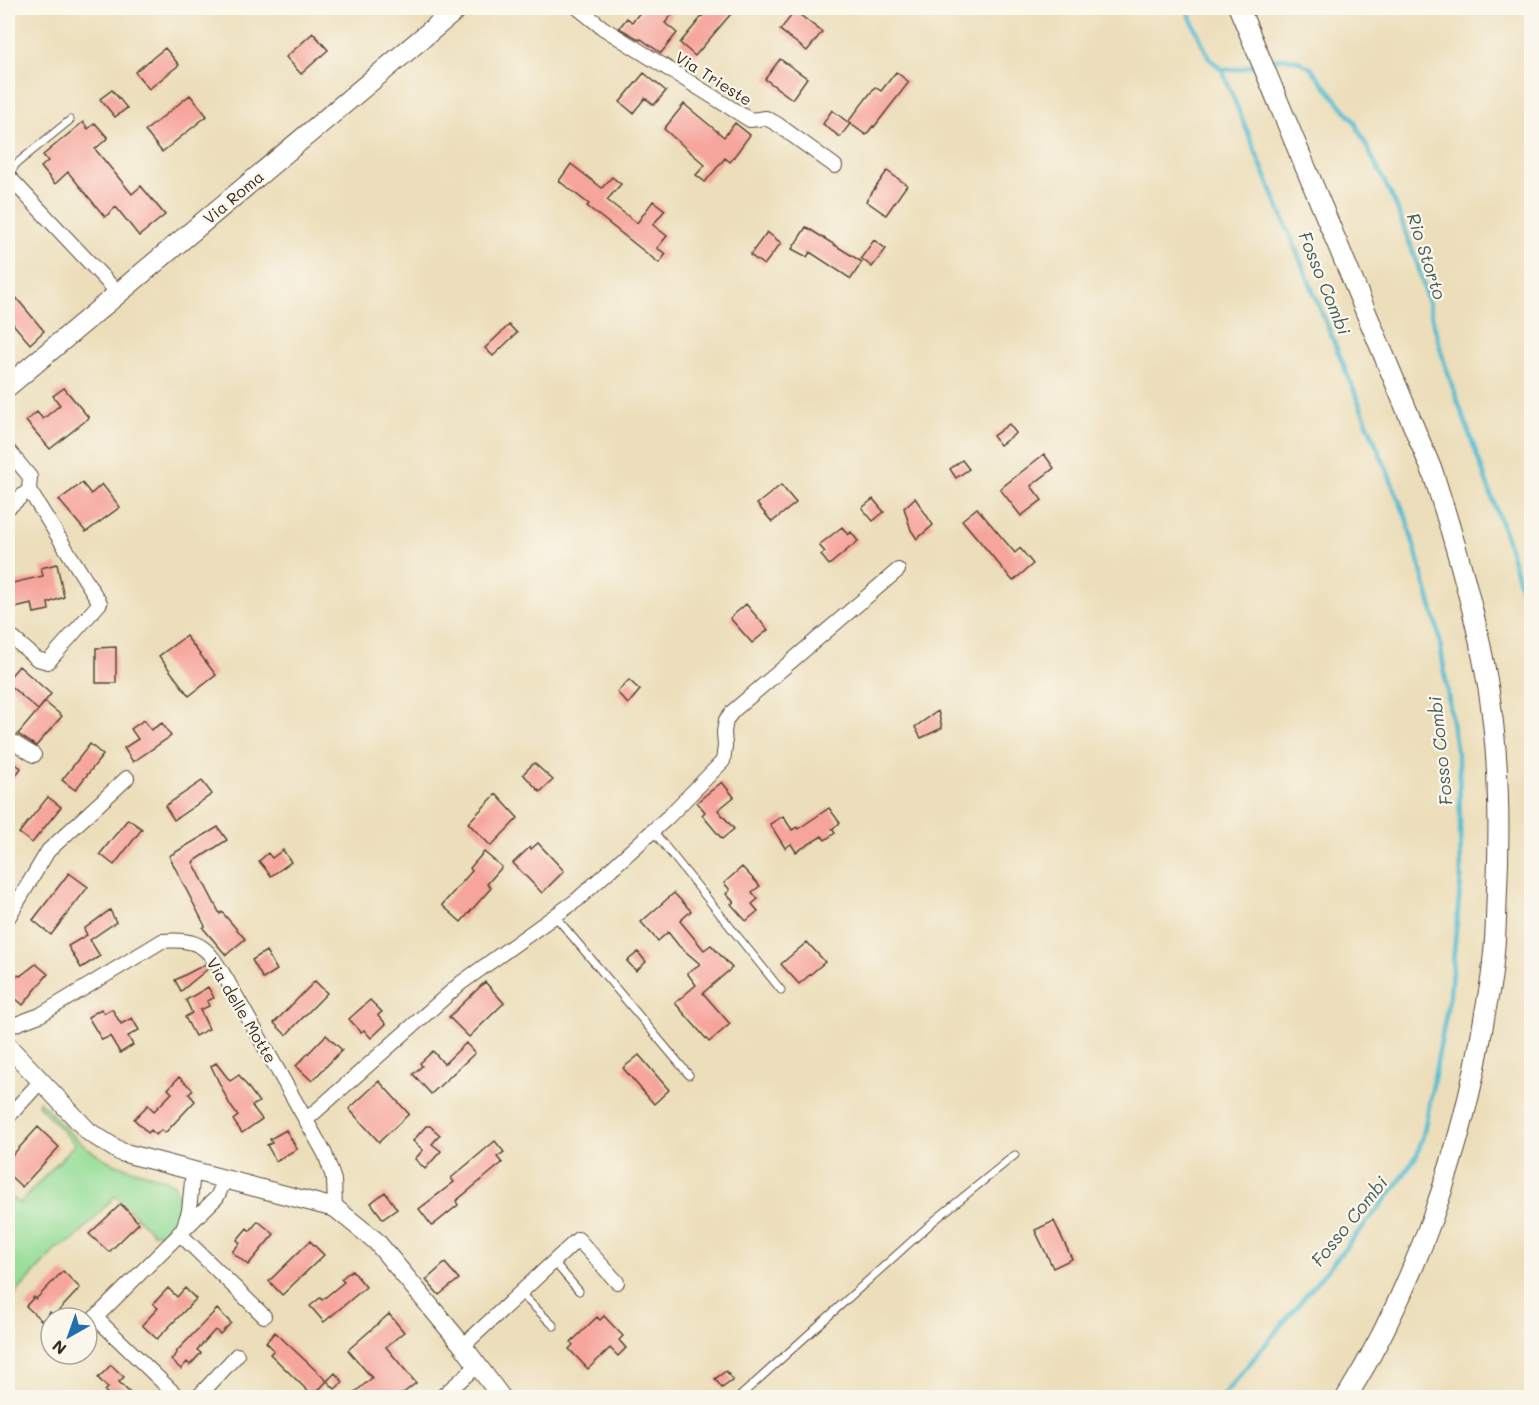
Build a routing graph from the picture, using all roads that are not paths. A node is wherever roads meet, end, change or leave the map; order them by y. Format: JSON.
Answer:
{"nodes":[{"id":1,"x":458,"y":8,"type":"edge"},
{"id":2,"x":578,"y":8,"type":"edge"},
{"id":3,"x":1239,"y":8,"type":"edge"},
{"id":4,"x":70,"y":120,"type":"dead end"},
{"id":5,"x":835,"y":166,"type":"dead end"},
{"id":6,"x":8,"y":176,"type":"edge"},
{"id":7,"x":118,"y":293,"type":"junction"},
{"id":8,"x":8,"y":386,"type":"edge"},
{"id":9,"x":8,"y":450,"type":"edge"},
{"id":10,"x":29,"y":490,"type":"junction"},
{"id":11,"x":36,"y":502,"type":"junction"},
{"id":12,"x":11,"y":505,"type":"edge"},
{"id":13,"x":898,"y":570,"type":"dead end"},
{"id":14,"x":8,"y":634,"type":"edge"},
{"id":15,"x":8,"y":739,"type":"edge"},
{"id":16,"x":34,"y":755,"type":"dead end"},
{"id":17,"x":128,"y":778,"type":"dead end"},
{"id":18,"x":653,"y":830,"type":"junction"},
{"id":19,"x":555,"y":916,"type":"junction"},
{"id":20,"x":8,"y":918,"type":"edge"},
{"id":21,"x":781,"y":990,"type":"dead end"},
{"id":22,"x":8,"y":1028,"type":"edge"},
{"id":23,"x":8,"y":1046,"type":"edge"},
{"id":24,"x":689,"y":1075,"type":"dead end"},
{"id":25,"x":40,"y":1082,"type":"junction"},
{"id":26,"x":8,"y":1118,"type":"edge"},
{"id":27,"x":306,"y":1120,"type":"junction"},
{"id":28,"x":1015,"y":1155,"type":"dead end"},
{"id":29,"x":193,"y":1171,"type":"junction"},
{"id":30,"x":226,"y":1178,"type":"junction"},
{"id":31,"x":334,"y":1208,"type":"junction"},
{"id":32,"x":181,"y":1231,"type":"junction"},
{"id":33,"x":554,"y":1262,"type":"junction"},
{"id":34,"x":617,"y":1281,"type":"dead end"},
{"id":35,"x":579,"y":1291,"type":"dead end"},
{"id":36,"x":520,"y":1293,"type":"junction"},
{"id":37,"x":99,"y":1314,"type":"edge"},
{"id":38,"x":264,"y":1316,"type":"dead end"},
{"id":39,"x":554,"y":1326,"type":"dead end"},
{"id":40,"x":99,"y":1329,"type":"edge"},
{"id":41,"x":464,"y":1346,"type":"junction"},
{"id":42,"x":237,"y":1355,"type":"dead end"},
{"id":43,"x":477,"y":1366,"type":"junction"},
{"id":44,"x":179,"y":1398,"type":"edge"},
{"id":45,"x":197,"y":1398,"type":"edge"},
{"id":46,"x":440,"y":1398,"type":"edge"},
{"id":47,"x":502,"y":1398,"type":"edge"},
{"id":48,"x":738,"y":1398,"type":"edge"},
{"id":49,"x":1346,"y":1398,"type":"edge"}],
"edges":[{"from":1,"to":7,"type":"main road","name":"Via Roma"},
{"from":2,"to":5,"type":"street","name":"Via Trieste"},
{"from":3,"to":49,"type":"main road"},
{"from":4,"to":6,"type":"lane"},
{"from":6,"to":7,"type":"street"},
{"from":7,"to":8,"type":"main road","name":"Via Roma"},
{"from":9,"to":10,"type":"street"},
{"from":10,"to":11,"type":"street"},
{"from":10,"to":12,"type":"street"},
{"from":11,"to":12,"type":"street"},
{"from":11,"to":14,"type":"street"},
{"from":13,"to":18,"type":"street"},
{"from":15,"to":16,"type":"street"},
{"from":17,"to":20,"type":"street"},
{"from":18,"to":19,"type":"street"},
{"from":18,"to":21,"type":"lane"},
{"from":19,"to":24,"type":"lane"},
{"from":19,"to":27,"type":"street"},
{"from":22,"to":27,"type":"street","name":"Via delle Motte"},
{"from":23,"to":25,"type":"street"},
{"from":25,"to":26,"type":"street"},
{"from":25,"to":29,"type":"street"},
{"from":27,"to":31,"type":"street","name":"Via delle Motte"},
{"from":28,"to":48,"type":"lane"},
{"from":29,"to":30,"type":"street"},
{"from":29,"to":32,"type":"street"},
{"from":30,"to":31,"type":"street"},
{"from":30,"to":32,"type":"street"},
{"from":31,"to":41,"type":"street"},
{"from":32,"to":37,"type":"street"},
{"from":32,"to":38,"type":"street"},
{"from":33,"to":34,"type":"street"},
{"from":33,"to":35,"type":"lane"},
{"from":33,"to":36,"type":"street"},
{"from":36,"to":39,"type":"lane"},
{"from":36,"to":41,"type":"street"},
{"from":40,"to":44,"type":"street"},
{"from":41,"to":43,"type":"street"},
{"from":42,"to":45,"type":"street"},
{"from":43,"to":46,"type":"street"},
{"from":43,"to":47,"type":"street"}]}
